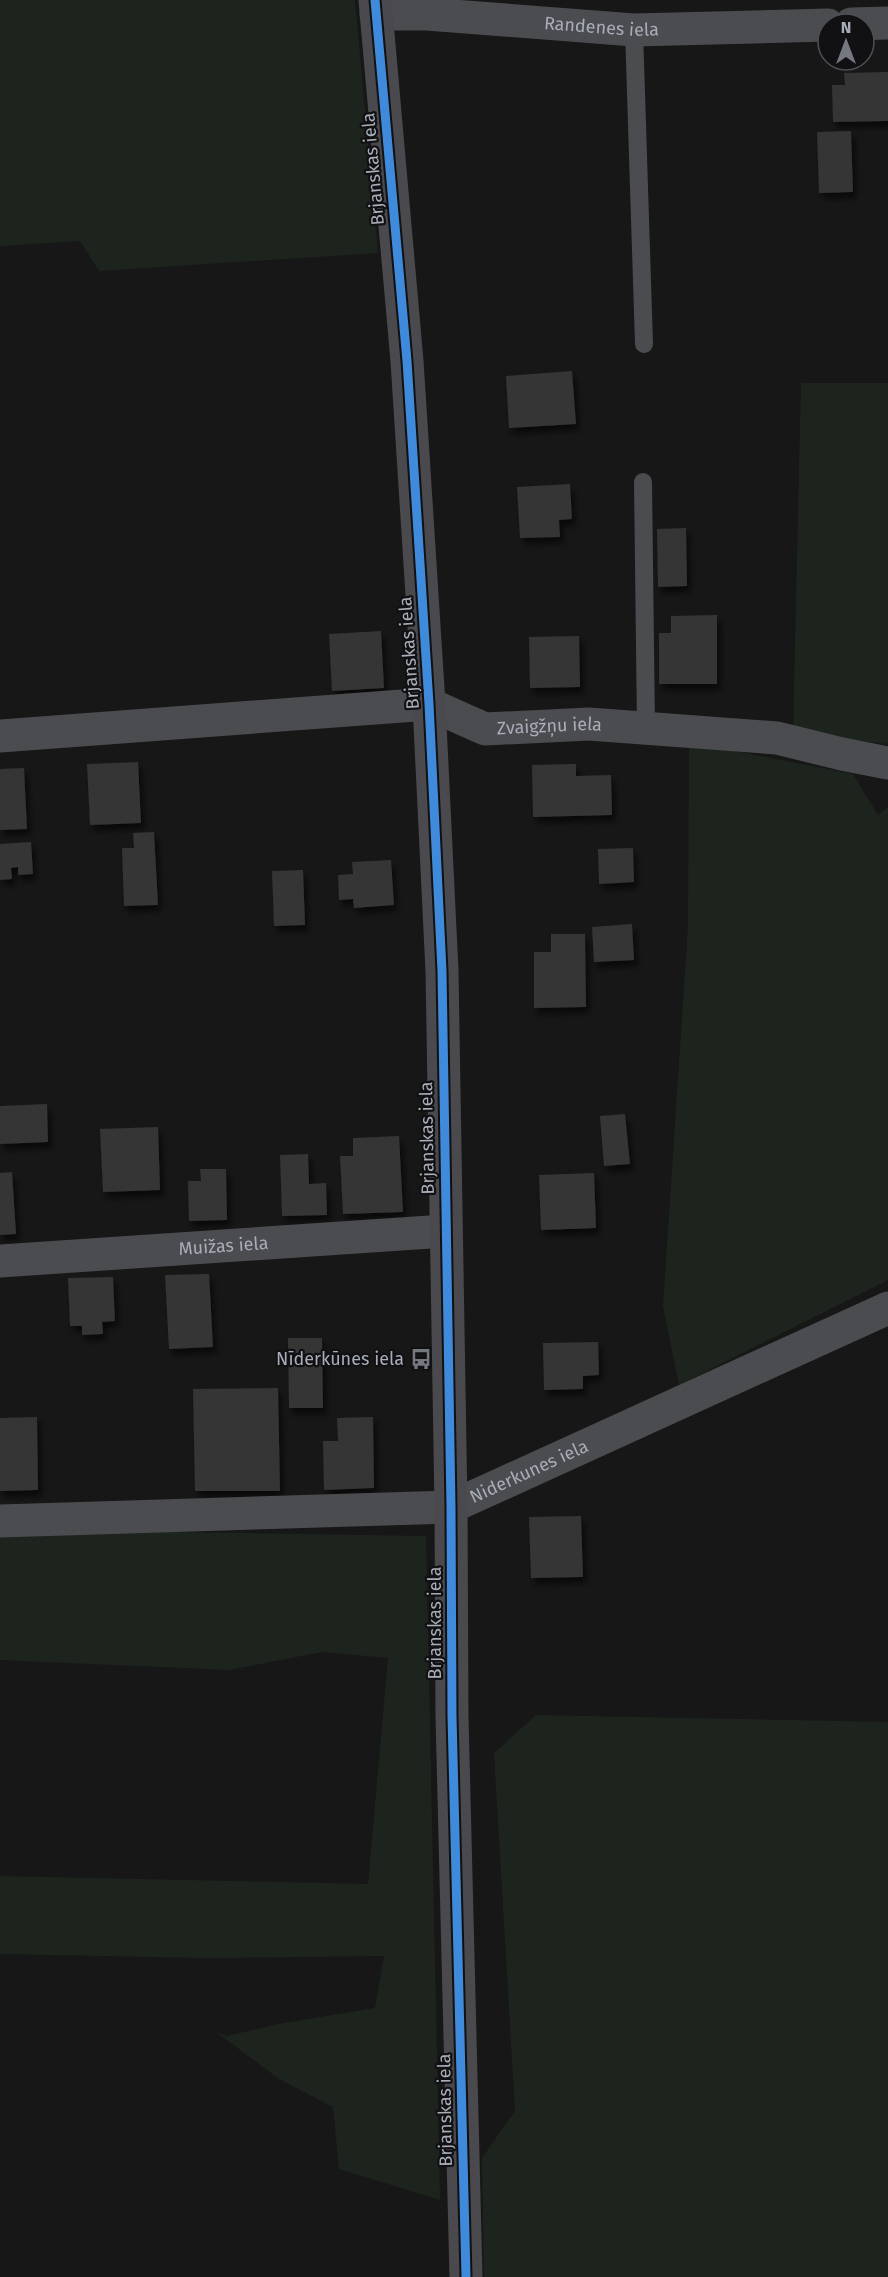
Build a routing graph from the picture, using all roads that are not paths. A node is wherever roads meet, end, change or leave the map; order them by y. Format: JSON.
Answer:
{"nodes":[{"id":1,"x":376,"y":7,"type":"edge"},
{"id":2,"x":427,"y":7,"type":"edge"},
{"id":3,"x":816,"y":25,"type":"edge"},
{"id":4,"x":634,"y":30,"type":"junction"},
{"id":5,"x":644,"y":344,"type":"dead end"},
{"id":6,"x":643,"y":482,"type":"dead end"},
{"id":7,"x":429,"y":704,"type":"junction"},
{"id":8,"x":646,"y":728,"type":"junction"},
{"id":9,"x":0,"y":736,"type":"edge"},
{"id":10,"x":888,"y":763,"type":"edge"},
{"id":11,"x":445,"y":1231,"type":"junction"},
{"id":12,"x":0,"y":1261,"type":"edge"},
{"id":13,"x":888,"y":1308,"type":"edge"},
{"id":14,"x":451,"y":1507,"type":"junction"},
{"id":15,"x":0,"y":1521,"type":"edge"},
{"id":16,"x":466,"y":2277,"type":"edge"}],
"edges":[{"from":1,"to":2,"type":"street","name":"Randenes iela"},
{"from":1,"to":7,"type":"main road","name":"Brjanskas iela"},
{"from":2,"to":4,"type":"street","name":"Randenes iela"},
{"from":3,"to":4,"type":"street","name":"Randenes iela"},
{"from":4,"to":5,"type":"lane"},
{"from":6,"to":8,"type":"lane"},
{"from":7,"to":8,"type":"street","name":"Zvaigžņu iela"},
{"from":7,"to":9,"type":"street","name":"Zvaigžņu iela"},
{"from":7,"to":11,"type":"main road","name":"Brjanskas iela"},
{"from":8,"to":10,"type":"street","name":"Zvaigžņu iela"},
{"from":11,"to":12,"type":"street","name":"Muižas iela"},
{"from":11,"to":14,"type":"main road","name":"Brjanskas iela"},
{"from":13,"to":14,"type":"street","name":"Niderkunes iela"},
{"from":14,"to":15,"type":"street","name":"Niderkunes iela"},
{"from":14,"to":16,"type":"main road","name":"Brjanskas iela"}]}
